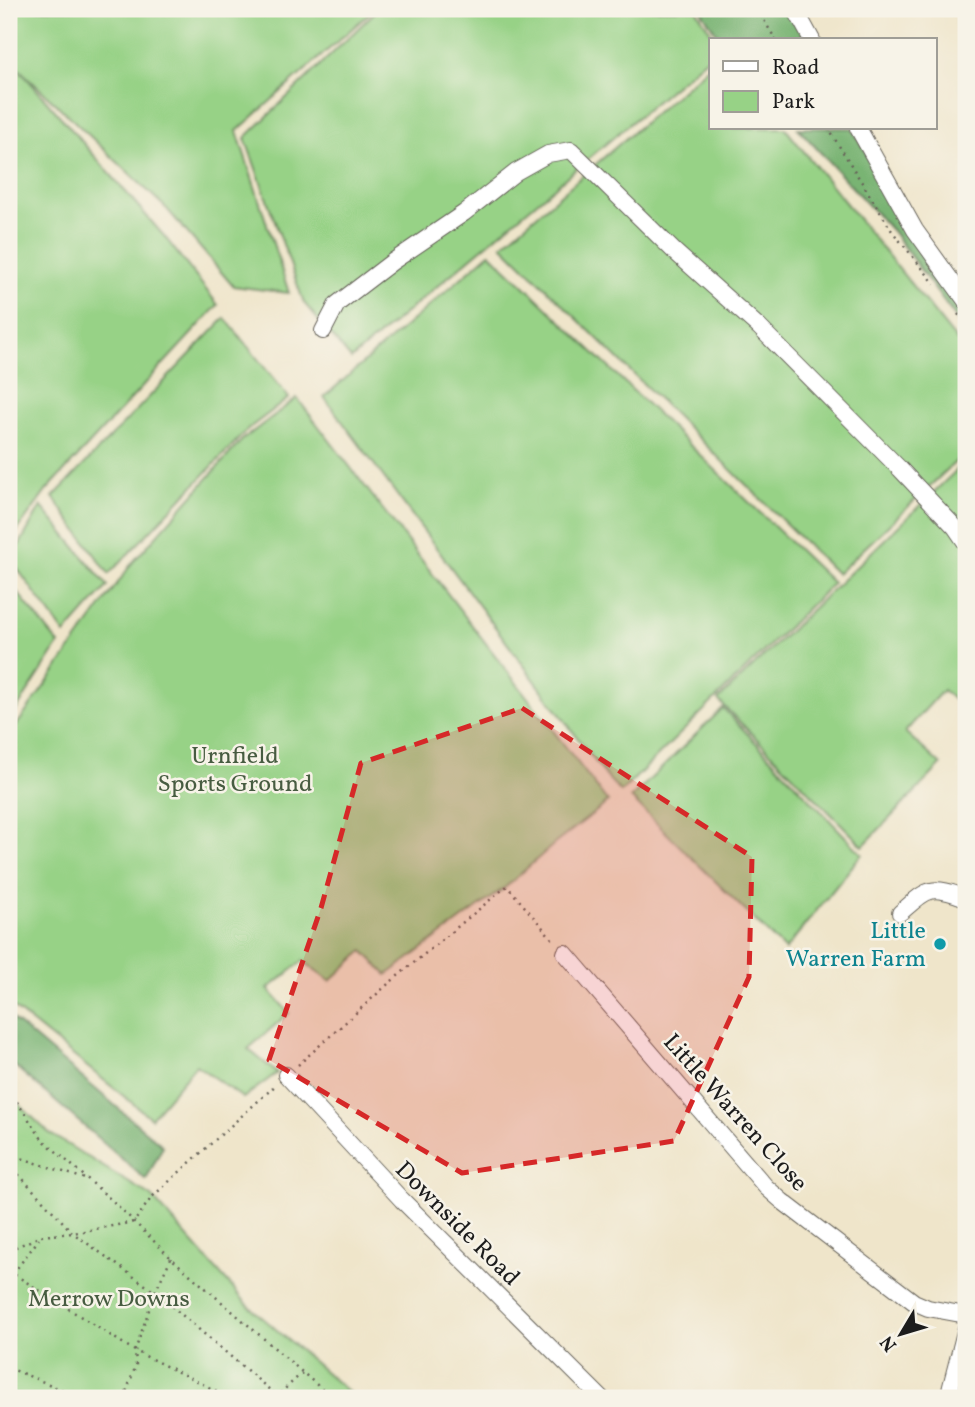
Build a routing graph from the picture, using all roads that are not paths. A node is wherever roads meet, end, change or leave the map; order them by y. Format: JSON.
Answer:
{"nodes":[{"id":1,"x":795,"y":9,"type":"edge"},
{"id":2,"x":811,"y":38,"type":"edge"},
{"id":3,"x":859,"y":130,"type":"edge"},
{"id":4,"x":960,"y":304,"type":"edge"},
{"id":5,"x":323,"y":331,"type":"dead end"},
{"id":6,"x":966,"y":544,"type":"edge"},
{"id":7,"x":966,"y":898,"type":"edge"},
{"id":8,"x":900,"y":913,"type":"dead end"},
{"id":9,"x":565,"y":953,"type":"road end"},
{"id":10,"x":286,"y":1075,"type":"road end"},
{"id":11,"x":966,"y":1315,"type":"edge"},
{"id":12,"x":966,"y":1328,"type":"edge"},
{"id":13,"x":601,"y":1398,"type":"edge"},
{"id":14,"x":948,"y":1398,"type":"edge"}],
"edges":[{"from":1,"to":2,"type":"street"},
{"from":3,"to":4,"type":"street"},
{"from":5,"to":6,"type":"street"},
{"from":7,"to":8,"type":"street"},
{"from":9,"to":11,"type":"street","name":"Little Warren Close"},
{"from":10,"to":13,"type":"street","name":"Downside Road"},
{"from":12,"to":14,"type":"street"}]}
